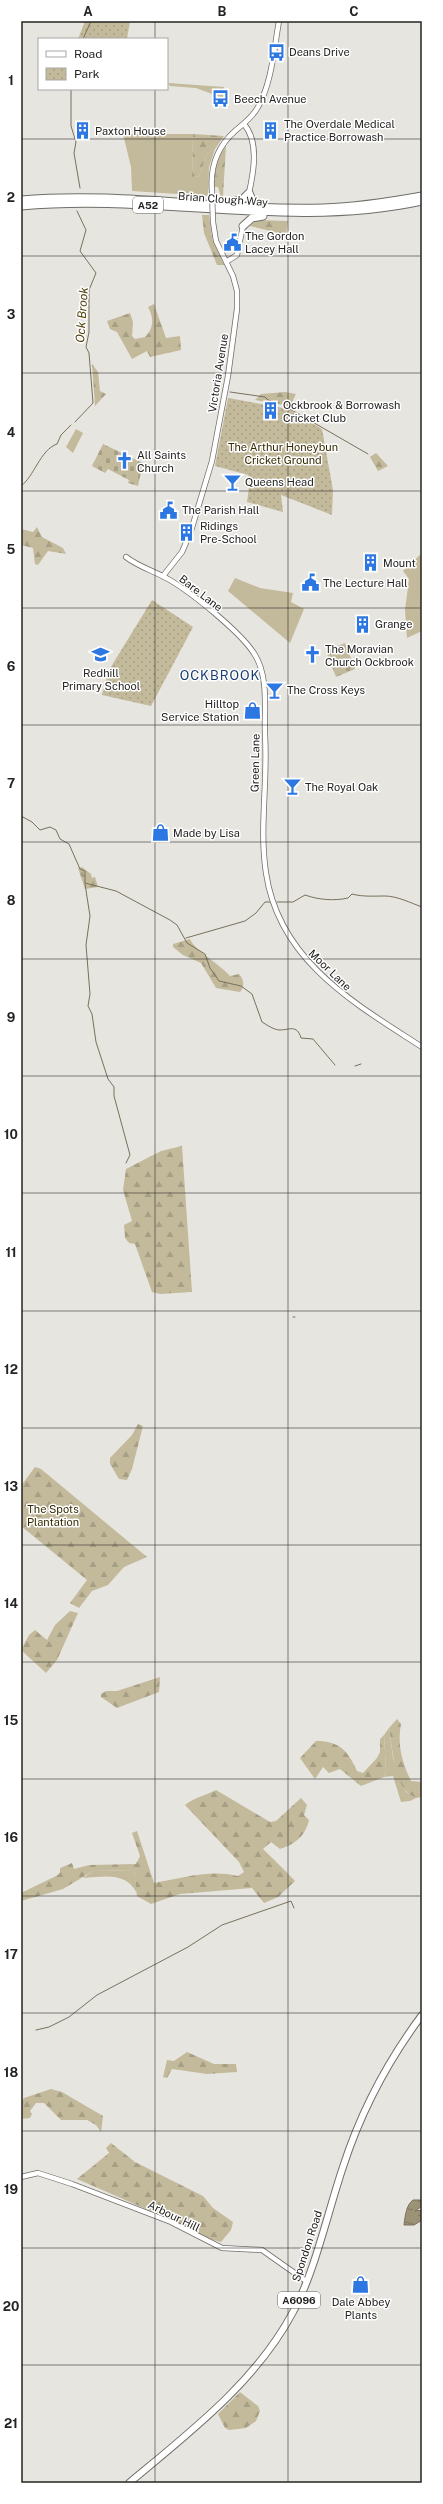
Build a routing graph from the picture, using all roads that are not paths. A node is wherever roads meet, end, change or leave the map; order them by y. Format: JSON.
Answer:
{"nodes":[{"id":1,"x":280,"y":21,"type":"edge"},
{"id":2,"x":244,"y":124,"type":"junction"},
{"id":3,"x":249,"y":193,"type":"junction"},
{"id":4,"x":422,"y":196,"type":"edge"},
{"id":5,"x":21,"y":200,"type":"edge"},
{"id":6,"x":422,"y":201,"type":"edge"},
{"id":7,"x":221,"y":204,"type":"junction"},
{"id":8,"x":21,"y":206,"type":"edge"},
{"id":9,"x":264,"y":207,"type":"junction"},
{"id":10,"x":236,"y":212,"type":"junction"},
{"id":11,"x":275,"y":214,"type":"junction"},
{"id":12,"x":243,"y":226,"type":"junction"},
{"id":13,"x":226,"y":262,"type":"junction"},
{"id":14,"x":126,"y":557,"type":"dead end"},
{"id":15,"x":163,"y":576,"type":"junction"},
{"id":16,"x":256,"y":655,"type":"joint"},
{"id":17,"x":266,"y":873,"type":"joint"},
{"id":18,"x":422,"y":1047,"type":"edge"},
{"id":19,"x":422,"y":2015,"type":"edge"},
{"id":20,"x":21,"y":2177,"type":"edge"},
{"id":21,"x":306,"y":2282,"type":"junction"},
{"id":22,"x":129,"y":2483,"type":"edge"}],
"edges":[{"from":1,"to":2,"type":"street","name":"Victoria Avenue"},
{"from":2,"to":3,"type":"street"},
{"from":2,"to":13,"type":"street","name":"Victoria Avenue","bridge":true},
{"from":3,"to":7,"type":"highway"},
{"from":3,"to":9,"type":"highway"},
{"from":4,"to":9,"type":"highway","name":"Brian Clough Way","number":"A52"},
{"from":5,"to":7,"type":"highway","name":"Brian Clough Way","number":"A52"},
{"from":6,"to":11,"type":"highway","name":"Brian Clough Way","number":"A52"},
{"from":7,"to":9,"type":"highway","name":"Brian Clough Way","number":"A52"},
{"from":8,"to":10,"type":"highway","name":"Brian Clough Way","number":"A52"},
{"from":10,"to":11,"type":"highway","name":"Brian Clough Way","number":"A52"},
{"from":10,"to":12,"type":"highway"},
{"from":11,"to":12,"type":"highway"},
{"from":12,"to":13,"type":"street"},
{"from":13,"to":15,"type":"street","name":"Victoria Avenue"},
{"from":14,"to":15,"type":"street","name":"Bare Lane"},
{"from":15,"to":16,"type":"street","name":"Bare Lane"},
{"from":16,"to":17,"type":"street","name":"Green Lane"},
{"from":17,"to":18,"type":"street","name":"Moor Lane"},
{"from":19,"to":21,"type":"main road","name":"Spondon Road","number":"A6096"},
{"from":20,"to":21,"type":"street","name":"Arbour Hill"},
{"from":21,"to":22,"type":"main road","name":"Spondon Road","number":"A6096"}]}
